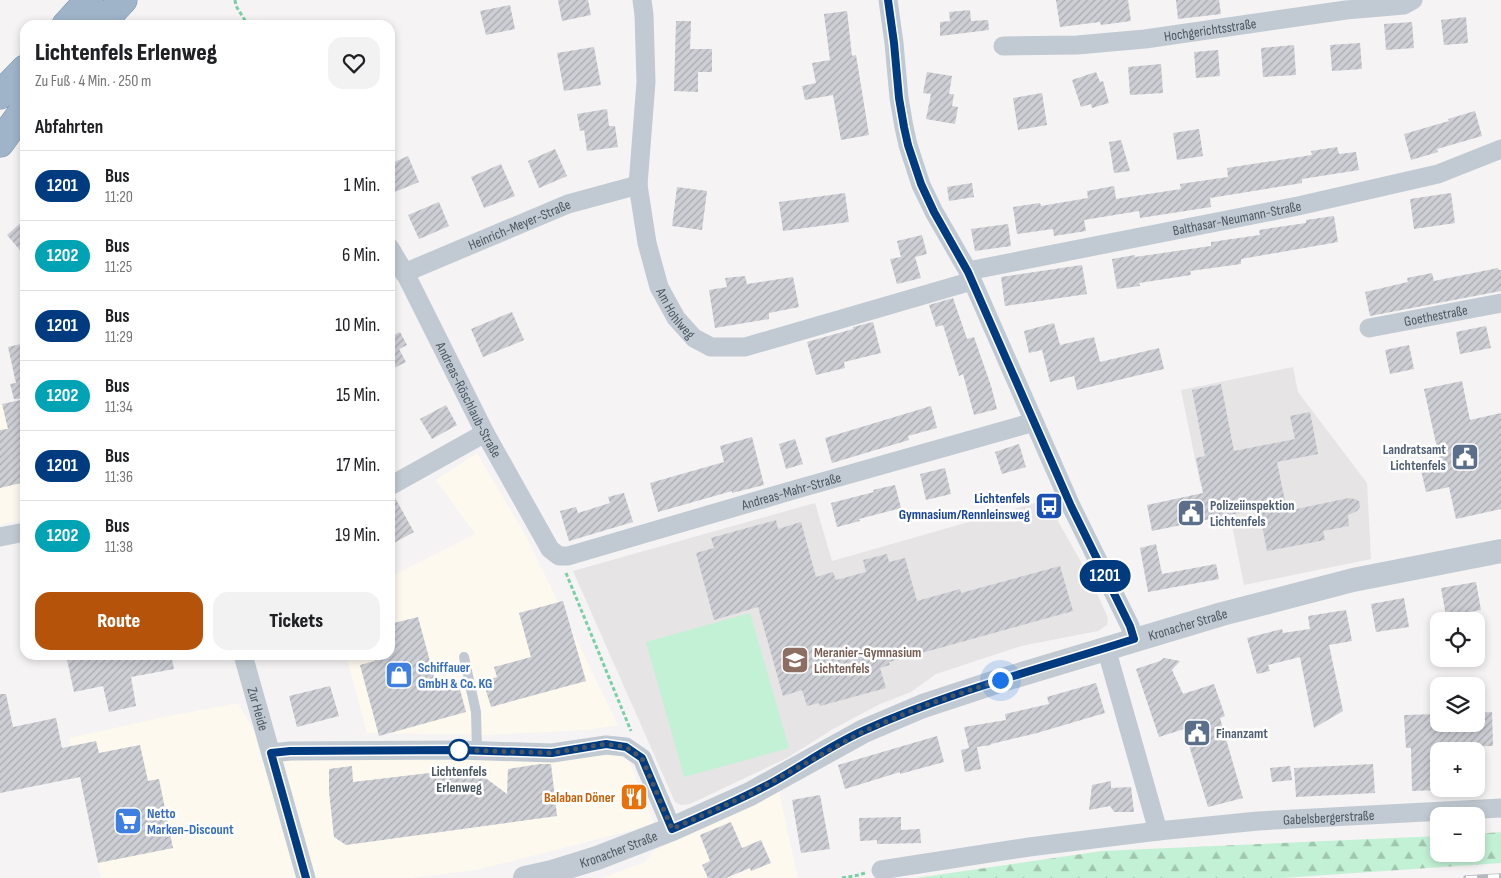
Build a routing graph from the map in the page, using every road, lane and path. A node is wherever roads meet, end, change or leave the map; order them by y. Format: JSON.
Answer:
{"nodes":[{"id":1,"x":89,"y":0,"type":"edge"},
{"id":2,"x":123,"y":0,"type":"edge"},
{"id":3,"x":235,"y":0,"type":"edge"},
{"id":4,"x":642,"y":0,"type":"edge"},
{"id":5,"x":888,"y":0,"type":"edge"},
{"id":6,"x":1413,"y":0,"type":"edge"},
{"id":7,"x":71,"y":20,"type":"edge"},
{"id":8,"x":105,"y":20,"type":"edge"},
{"id":9,"x":245,"y":20,"type":"edge"},
{"id":10,"x":1004,"y":46,"type":"dead end"},
{"id":11,"x":20,"y":74,"type":"edge"},
{"id":12,"x":0,"y":95,"type":"edge"},
{"id":13,"x":20,"y":112,"type":"edge"},
{"id":14,"x":20,"y":114,"type":"edge"},
{"id":15,"x":0,"y":132,"type":"edge"},
{"id":16,"x":0,"y":143,"type":"edge"},
{"id":17,"x":1501,"y":149,"type":"edge"},
{"id":18,"x":638,"y":185,"type":"junction"},
{"id":19,"x":395,"y":262,"type":"edge"},
{"id":20,"x":970,"y":276,"type":"junction"},
{"id":21,"x":400,"y":277,"type":"edge"},
{"id":22,"x":1501,"y":303,"type":"edge"},
{"id":23,"x":1369,"y":328,"type":"dead end"},
{"id":24,"x":1034,"y":422,"type":"junction"},
{"id":25,"x":485,"y":432,"type":"junction"},
{"id":26,"x":395,"y":483,"type":"edge"},
{"id":27,"x":20,"y":533,"type":"edge"},
{"id":28,"x":0,"y":537,"type":"edge"},
{"id":29,"x":1501,"y":551,"type":"edge"},
{"id":30,"x":555,"y":553,"type":"junction"},
{"id":31,"x":1134,"y":639,"type":"junction"},
{"id":32,"x":1106,"y":648,"type":"junction"},
{"id":33,"x":464,"y":657,"type":"dead end"},
{"id":34,"x":244,"y":660,"type":"edge"},
{"id":35,"x":478,"y":751,"type":"junction"},
{"id":36,"x":271,"y":753,"type":"junction"},
{"id":37,"x":642,"y":758,"type":"junction"},
{"id":38,"x":1501,"y":808,"type":"edge"},
{"id":39,"x":672,"y":829,"type":"junction"},
{"id":40,"x":1158,"y":831,"type":"junction"},
{"id":41,"x":881,"y":870,"type":"joint"},
{"id":42,"x":306,"y":878,"type":"edge"},
{"id":43,"x":526,"y":878,"type":"edge"},
{"id":44,"x":842,"y":878,"type":"edge"}],
"edges":[{"from":1,"to":7,"type":"highway"},
{"from":2,"to":8,"type":"highway"},
{"from":3,"to":9,"type":"path"},
{"from":4,"to":18,"type":"street","name":"Am Hohlweg"},
{"from":5,"to":20,"type":"street"},
{"from":6,"to":10,"type":"street","name":"Hochgerichtsstraße"},
{"from":11,"to":12,"type":"highway"},
{"from":13,"to":15,"type":"highway"},
{"from":14,"to":16,"type":"highway"},
{"from":17,"to":20,"type":"street","name":"Balthasar-Neumann-Straße"},
{"from":18,"to":20,"type":"street","name":"Am Hohlweg"},
{"from":18,"to":21,"type":"street","name":"Heinrich-Meyer-Straße"},
{"from":19,"to":21,"type":"street","name":"Andreas-Röschlaub-Straße"},
{"from":20,"to":24,"type":"street"},
{"from":21,"to":25,"type":"street","name":"Andreas-Röschlaub-Straße"},
{"from":22,"to":23,"type":"street","name":"Goethestraße"},
{"from":24,"to":30,"type":"street","name":"Andreas-Mahr-Straße"},
{"from":24,"to":31,"type":"street"},
{"from":25,"to":26,"type":"street"},
{"from":25,"to":30,"type":"street","name":"Andreas-Röschlaub-Straße"},
{"from":27,"to":28,"type":"street"},
{"from":29,"to":31,"type":"street","name":"Kronacher Straße"},
{"from":30,"to":37,"type":"path"},
{"from":31,"to":32,"type":"street","name":"Kronacher Straße"},
{"from":32,"to":39,"type":"street","name":"Kronacher Straße"},
{"from":32,"to":40,"type":"street"},
{"from":33,"to":35,"type":"lane"},
{"from":34,"to":36,"type":"street","name":"Zur Heide"},
{"from":35,"to":36,"type":"street"},
{"from":35,"to":37,"type":"street"},
{"from":36,"to":42,"type":"street","name":"Zur Heide"},
{"from":37,"to":39,"type":"street"},
{"from":38,"to":40,"type":"street","name":"Gabelsbergerstraße"},
{"from":39,"to":43,"type":"street","name":"Kronacher Straße"},
{"from":40,"to":41,"type":"street","name":"Gabelsbergerstraße"},
{"from":41,"to":44,"type":"path"}]}
